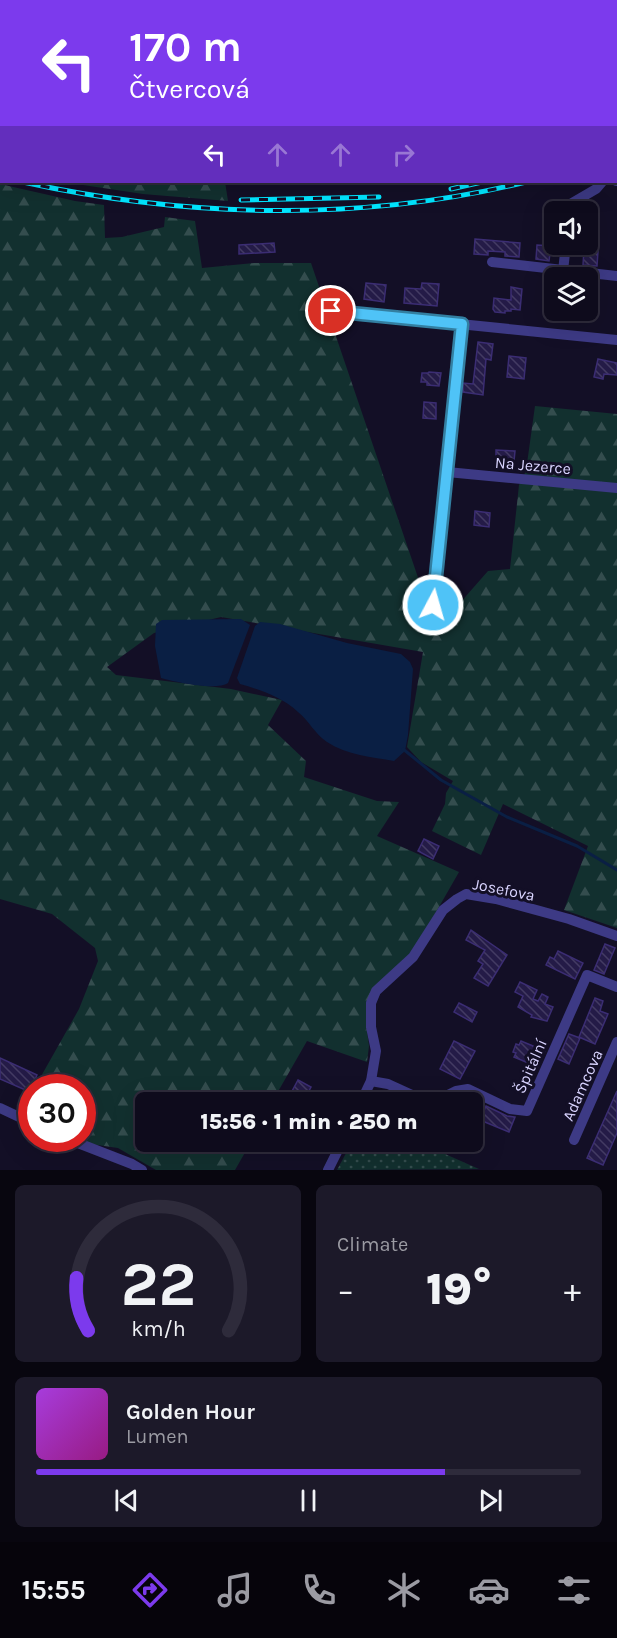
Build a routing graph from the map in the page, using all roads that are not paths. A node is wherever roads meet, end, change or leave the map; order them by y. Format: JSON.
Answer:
{"nodes":[{"id":1,"x":601,"y":183,"type":"edge"},
{"id":2,"x":574,"y":201,"type":"edge"},
{"id":3,"x":492,"y":262,"type":"dead end"},
{"id":4,"x":544,"y":269,"type":"edge"},
{"id":5,"x":598,"y":274,"type":"edge"},
{"id":6,"x":617,"y":276,"type":"edge"},
{"id":7,"x":331,"y":311,"type":"dead end"},
{"id":8,"x":462,"y":324,"type":"junction"},
{"id":9,"x":617,"y":340,"type":"edge"},
{"id":10,"x":447,"y":472,"type":"junction"},
{"id":11,"x":617,"y":488,"type":"edge"},
{"id":12,"x":433,"y":605,"type":"dead end"},
{"id":13,"x":617,"y":936,"type":"edge"},
{"id":14,"x":617,"y":987,"type":"edge"},
{"id":15,"x":617,"y":1042,"type":"edge"},
{"id":16,"x":371,"y":1081,"type":"junction"},
{"id":17,"x":366,"y":1092,"type":"edge"},
{"id":18,"x":0,"y":1108,"type":"edge"},
{"id":19,"x":18,"y":1116,"type":"edge"},
{"id":20,"x":574,"y":1140,"type":"dead end"},
{"id":21,"x":96,"y":1150,"type":"edge"},
{"id":22,"x":337,"y":1152,"type":"edge"},
{"id":23,"x":142,"y":1170,"type":"edge"},
{"id":24,"x":328,"y":1170,"type":"edge"}],
"edges":[{"from":1,"to":2,"type":"street"},
{"from":3,"to":4,"type":"street"},
{"from":5,"to":6,"type":"street"},
{"from":7,"to":8,"type":"street"},
{"from":8,"to":9,"type":"street"},
{"from":8,"to":10,"type":"street"},
{"from":10,"to":11,"type":"street","name":"Na Jezerce"},
{"from":10,"to":12,"type":"street"},
{"from":13,"to":16,"type":"street","name":"Josefova"},
{"from":14,"to":16,"type":"street","name":"Špitální"},
{"from":15,"to":20,"type":"street","name":"Adamcova"},
{"from":16,"to":17,"type":"street","name":"Josefova"},
{"from":18,"to":19,"type":"street"},
{"from":21,"to":23,"type":"street"},
{"from":22,"to":24,"type":"street"}]}
